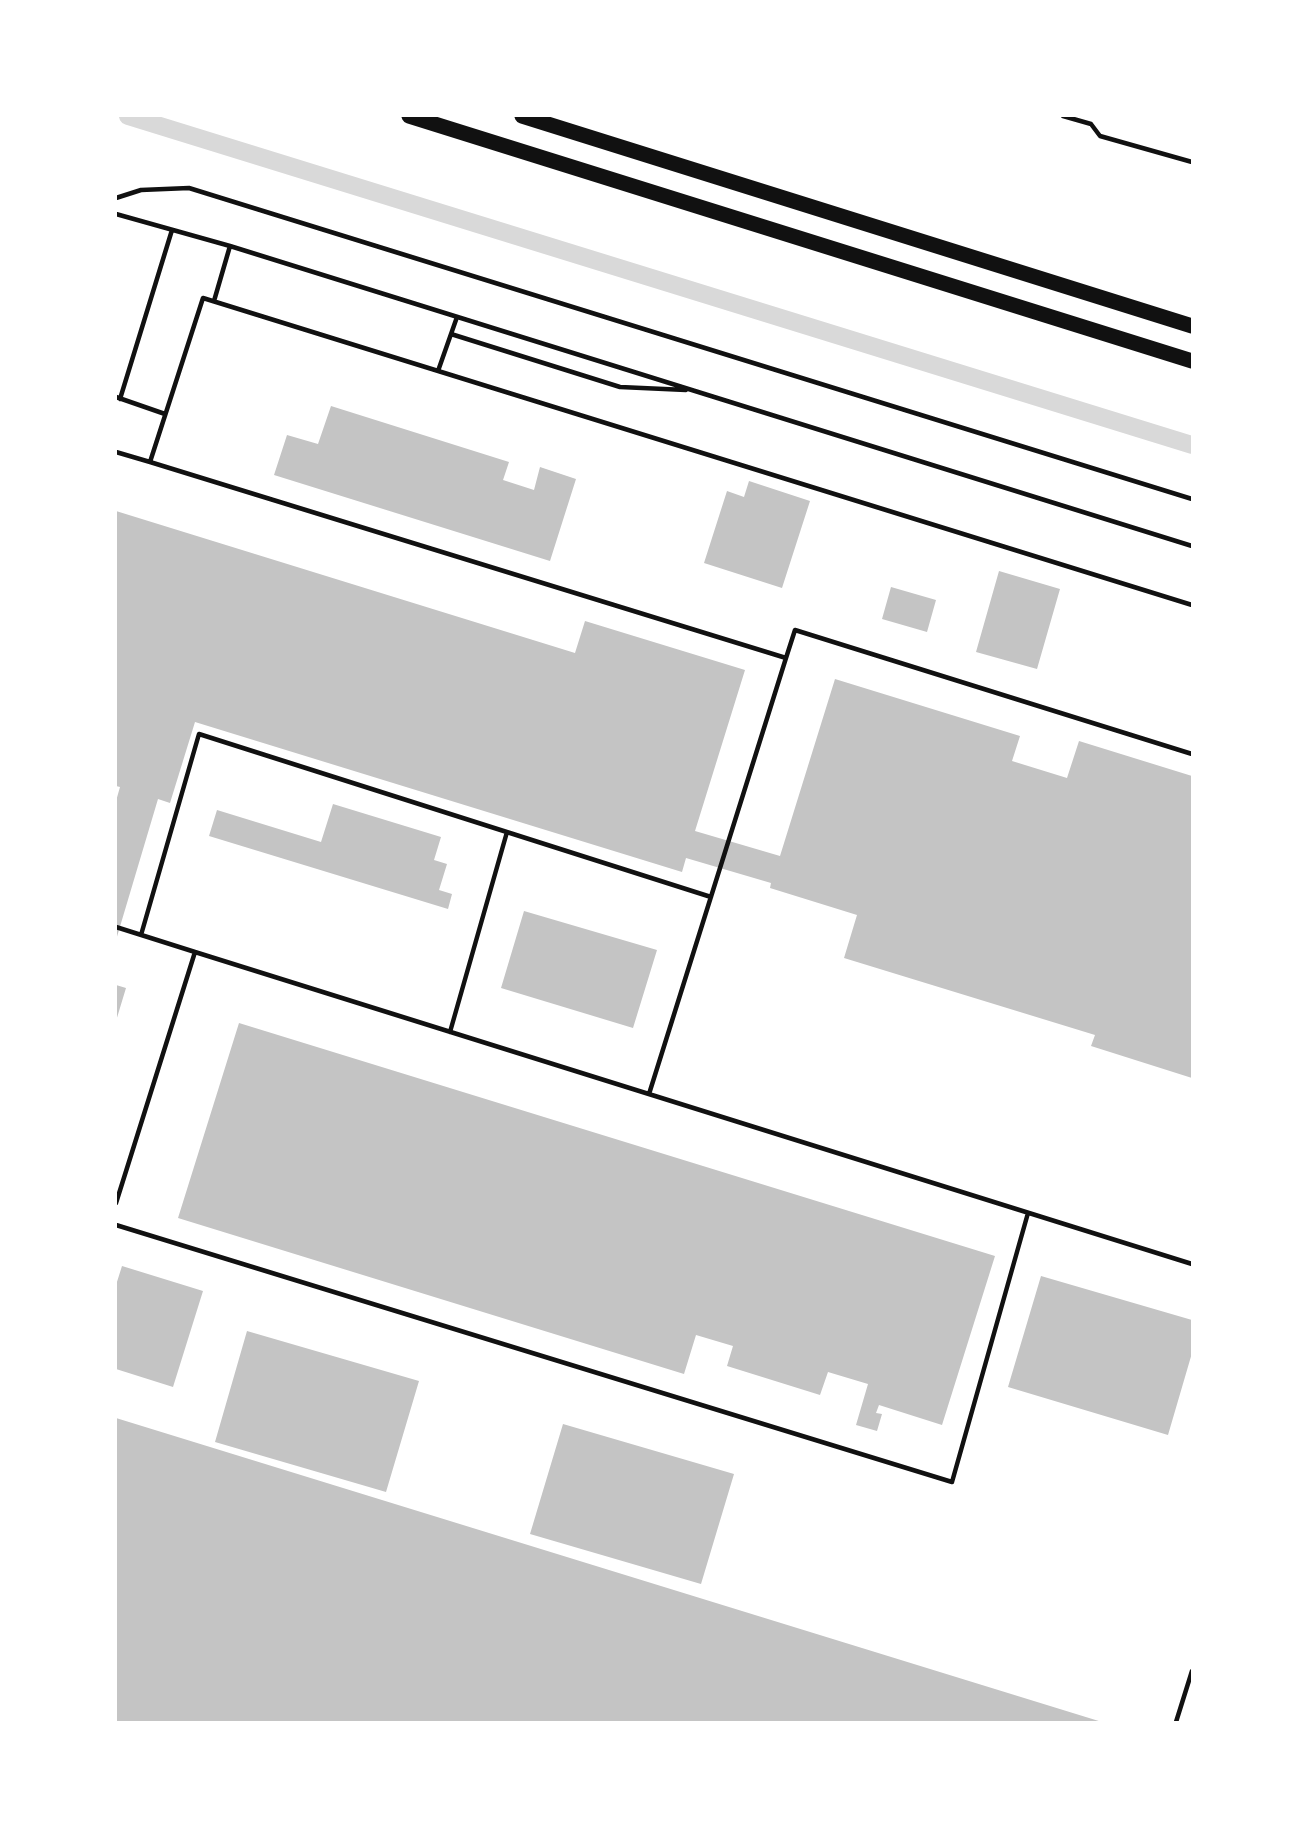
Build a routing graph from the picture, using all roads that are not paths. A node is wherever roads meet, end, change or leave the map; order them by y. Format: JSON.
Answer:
{"nodes":[{"id":1,"x":409,"y":116,"type":"edge"},
{"id":2,"x":522,"y":116,"type":"edge"},
{"id":3,"x":1063,"y":116,"type":"edge"},
{"id":4,"x":1192,"y":162,"type":"edge"},
{"id":5,"x":116,"y":198,"type":"edge"},
{"id":6,"x":116,"y":214,"type":"edge"},
{"id":7,"x":172,"y":230,"type":"junction"},
{"id":8,"x":230,"y":246,"type":"junction"},
{"id":9,"x":214,"y":301,"type":"junction"},
{"id":10,"x":457,"y":317,"type":"junction"},
{"id":11,"x":1192,"y":326,"type":"edge"},
{"id":12,"x":451,"y":334,"type":"junction"},
{"id":13,"x":1192,"y":361,"type":"edge"},
{"id":14,"x":438,"y":371,"type":"junction"},
{"id":15,"x":694,"y":391,"type":"junction"},
{"id":16,"x":118,"y":398,"type":"edge"},
{"id":17,"x":165,"y":414,"type":"junction"},
{"id":18,"x":116,"y":452,"type":"edge"},
{"id":19,"x":150,"y":462,"type":"junction"},
{"id":20,"x":1192,"y":499,"type":"edge"},
{"id":21,"x":1192,"y":546,"type":"edge"},
{"id":22,"x":1192,"y":605,"type":"edge"},
{"id":23,"x":786,"y":658,"type":"junction"},
{"id":24,"x":1192,"y":754,"type":"edge"},
{"id":25,"x":507,"y":832,"type":"junction"},
{"id":26,"x":711,"y":897,"type":"junction"},
{"id":27,"x":116,"y":927,"type":"edge"},
{"id":28,"x":141,"y":935,"type":"junction"},
{"id":29,"x":195,"y":952,"type":"junction"},
{"id":30,"x":450,"y":1032,"type":"junction"},
{"id":31,"x":649,"y":1094,"type":"junction"},
{"id":32,"x":116,"y":1203,"type":"edge"},
{"id":33,"x":1028,"y":1213,"type":"junction"},
{"id":34,"x":116,"y":1225,"type":"edge"},
{"id":35,"x":1192,"y":1264,"type":"edge"},
{"id":36,"x":1192,"y":1671,"type":"edge"},
{"id":37,"x":1176,"y":1722,"type":"edge"}],
"edges":[{"from":1,"to":13,"type":"main road"},
{"from":2,"to":11,"type":"main road"},
{"from":3,"to":4,"type":"lane"},
{"from":5,"to":20,"type":"lane"},
{"from":6,"to":7,"type":"lane"},
{"from":7,"to":8,"type":"lane"},
{"from":7,"to":16,"type":"lane"},
{"from":8,"to":9,"type":"lane"},
{"from":8,"to":10,"type":"lane"},
{"from":9,"to":14,"type":"lane"},
{"from":9,"to":17,"type":"lane"},
{"from":10,"to":12,"type":"lane"},
{"from":10,"to":15,"type":"lane"},
{"from":12,"to":14,"type":"lane"},
{"from":12,"to":15,"type":"lane"},
{"from":14,"to":22,"type":"lane"},
{"from":15,"to":21,"type":"lane"},
{"from":16,"to":17,"type":"lane"},
{"from":17,"to":19,"type":"lane"},
{"from":18,"to":19,"type":"lane"},
{"from":19,"to":23,"type":"lane"},
{"from":23,"to":24,"type":"lane"},
{"from":23,"to":26,"type":"lane"},
{"from":25,"to":26,"type":"lane"},
{"from":25,"to":28,"type":"lane"},
{"from":25,"to":30,"type":"lane"},
{"from":26,"to":31,"type":"lane"},
{"from":27,"to":28,"type":"lane"},
{"from":28,"to":29,"type":"lane"},
{"from":29,"to":30,"type":"lane"},
{"from":29,"to":32,"type":"lane"},
{"from":30,"to":31,"type":"lane"},
{"from":31,"to":33,"type":"lane"},
{"from":33,"to":34,"type":"lane"},
{"from":33,"to":35,"type":"lane"},
{"from":36,"to":37,"type":"lane"}]}
